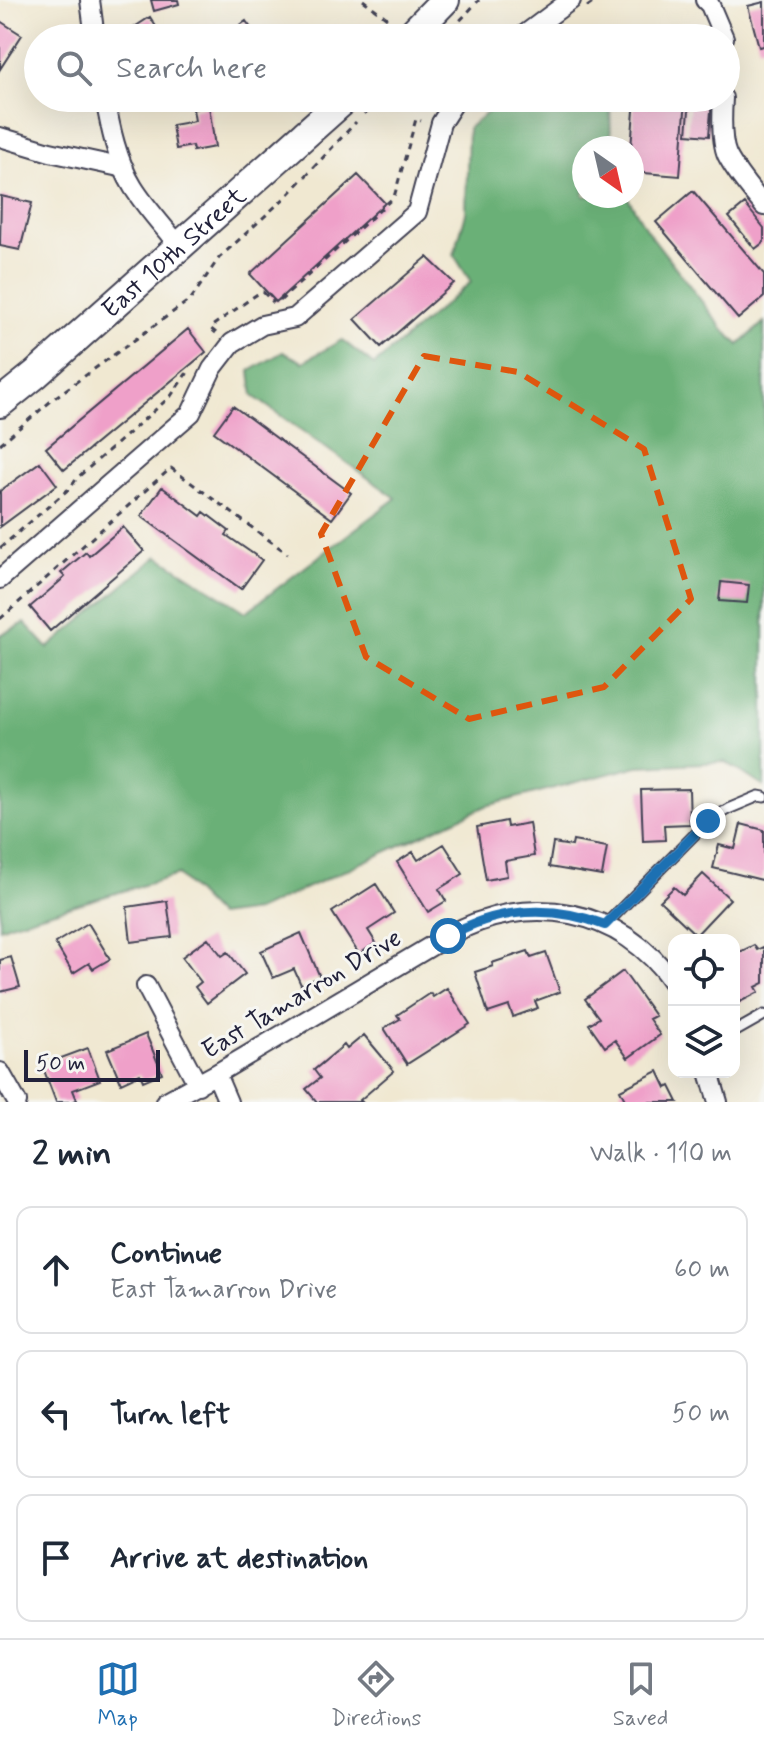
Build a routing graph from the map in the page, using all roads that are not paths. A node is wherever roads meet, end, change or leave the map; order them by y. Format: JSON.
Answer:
{"nodes":[{"id":1,"x":90,"y":0,"type":"edge"},
{"id":2,"x":445,"y":0,"type":"edge"},
{"id":3,"x":705,"y":0,"type":"edge"},
{"id":4,"x":566,"y":1,"type":"edge"},
{"id":5,"x":93,"y":24,"type":"edge"},
{"id":6,"x":408,"y":24,"type":"edge"},
{"id":7,"x":537,"y":24,"type":"edge"},
{"id":8,"x":718,"y":24,"type":"edge"},
{"id":9,"x":109,"y":112,"type":"edge"},
{"id":10,"x":330,"y":112,"type":"edge"},
{"id":11,"x":448,"y":112,"type":"edge"},
{"id":12,"x":722,"y":112,"type":"edge"},
{"id":13,"x":0,"y":137,"type":"edge"},
{"id":14,"x":124,"y":168,"type":"junction"},
{"id":15,"x":764,"y":206,"type":"edge"},
{"id":16,"x":179,"y":246,"type":"junction"},
{"id":17,"x":0,"y":403,"type":"edge"},
{"id":18,"x":0,"y":579,"type":"edge"},
{"id":19,"x":764,"y":797,"type":"edge"},
{"id":20,"x":605,"y":925,"type":"junction"},
{"id":21,"x":668,"y":976,"type":"edge"},
{"id":22,"x":146,"y":986,"type":"dead end"},
{"id":23,"x":764,"y":1015,"type":"edge"},
{"id":24,"x":740,"y":1029,"type":"edge"},
{"id":25,"x":0,"y":1072,"type":"edge"},
{"id":26,"x":216,"y":1074,"type":"junction"},
{"id":27,"x":711,"y":1078,"type":"edge"},
{"id":28,"x":198,"y":1085,"type":"junction"},
{"id":29,"x":17,"y":1102,"type":"edge"},
{"id":30,"x":165,"y":1102,"type":"edge"},
{"id":31,"x":228,"y":1102,"type":"edge"},
{"id":32,"x":718,"y":1102,"type":"edge"}],
"edges":[{"from":1,"to":5,"type":"street"},
{"from":2,"to":6,"type":"main road"},
{"from":3,"to":8,"type":"street"},
{"from":4,"to":7,"type":"street"},
{"from":9,"to":14,"type":"street"},
{"from":10,"to":16,"type":"main road","name":"East 10th Street"},
{"from":11,"to":18,"type":"street"},
{"from":12,"to":15,"type":"street"},
{"from":13,"to":14,"type":"street"},
{"from":14,"to":16,"type":"street"},
{"from":16,"to":17,"type":"main road","name":"East 10th Street"},
{"from":19,"to":20,"type":"lane"},
{"from":20,"to":21,"type":"street","name":"East Tamarron Drive"},
{"from":20,"to":26,"type":"street","name":"East Tamarron Drive"},
{"from":22,"to":28,"type":"street"},
{"from":23,"to":24,"type":"lane"},
{"from":25,"to":29,"type":"street"},
{"from":26,"to":28,"type":"street","name":"East Tamarron Drive"},
{"from":26,"to":31,"type":"street"},
{"from":27,"to":32,"type":"street"},
{"from":28,"to":30,"type":"street","name":"East Tamarron Drive"}]}
